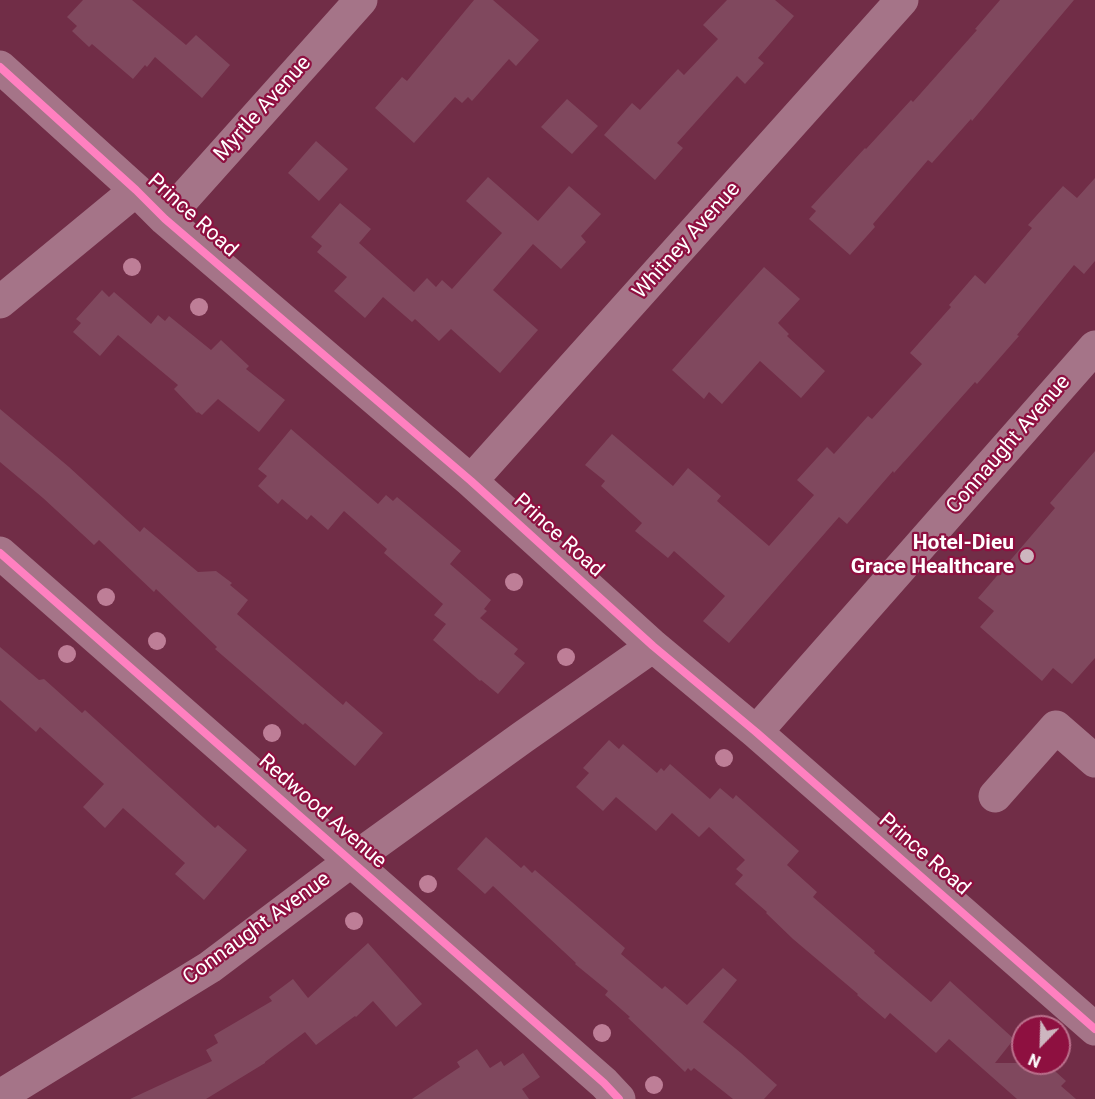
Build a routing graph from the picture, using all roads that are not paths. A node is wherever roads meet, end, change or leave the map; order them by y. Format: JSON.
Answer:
{"nodes":[{"id":1,"x":361,"y":0,"type":"edge"},
{"id":2,"x":902,"y":0,"type":"edge"},
{"id":3,"x":0,"y":67,"type":"edge"},
{"id":4,"x":136,"y":190,"type":"junction"},
{"id":5,"x":165,"y":219,"type":"junction"},
{"id":6,"x":0,"y":302,"type":"edge"},
{"id":7,"x":1095,"y":347,"type":"edge"},
{"id":8,"x":471,"y":482,"type":"junction"},
{"id":9,"x":0,"y":553,"type":"edge"},
{"id":10,"x":653,"y":645,"type":"junction"},
{"id":11,"x":756,"y":732,"type":"junction"},
{"id":12,"x":1095,"y":761,"type":"edge"},
{"id":13,"x":995,"y":796,"type":"dead end"},
{"id":14,"x":351,"y":861,"type":"junction"},
{"id":15,"x":1095,"y":1029,"type":"edge"},
{"id":16,"x":0,"y":1096,"type":"edge"},
{"id":17,"x":620,"y":1099,"type":"edge"}],
"edges":[{"from":1,"to":5,"type":"street","name":"Myrtle Avenue"},
{"from":2,"to":8,"type":"street","name":"Whitney Avenue"},
{"from":3,"to":4,"type":"street","name":"Prince Road"},
{"from":4,"to":5,"type":"street","name":"Prince Road"},
{"from":4,"to":6,"type":"street"},
{"from":5,"to":8,"type":"street","name":"Prince Road"},
{"from":7,"to":11,"type":"street","name":"Connaught Avenue"},
{"from":8,"to":10,"type":"street","name":"Prince Road"},
{"from":9,"to":14,"type":"street","name":"Redwood Avenue"},
{"from":10,"to":11,"type":"street","name":"Prince Road"},
{"from":10,"to":14,"type":"street","name":"Connaught Avenue"},
{"from":11,"to":15,"type":"street","name":"Prince Road"},
{"from":12,"to":13,"type":"street"},
{"from":14,"to":16,"type":"street","name":"Connaught Avenue"},
{"from":14,"to":17,"type":"street","name":"Redwood Avenue"}]}
